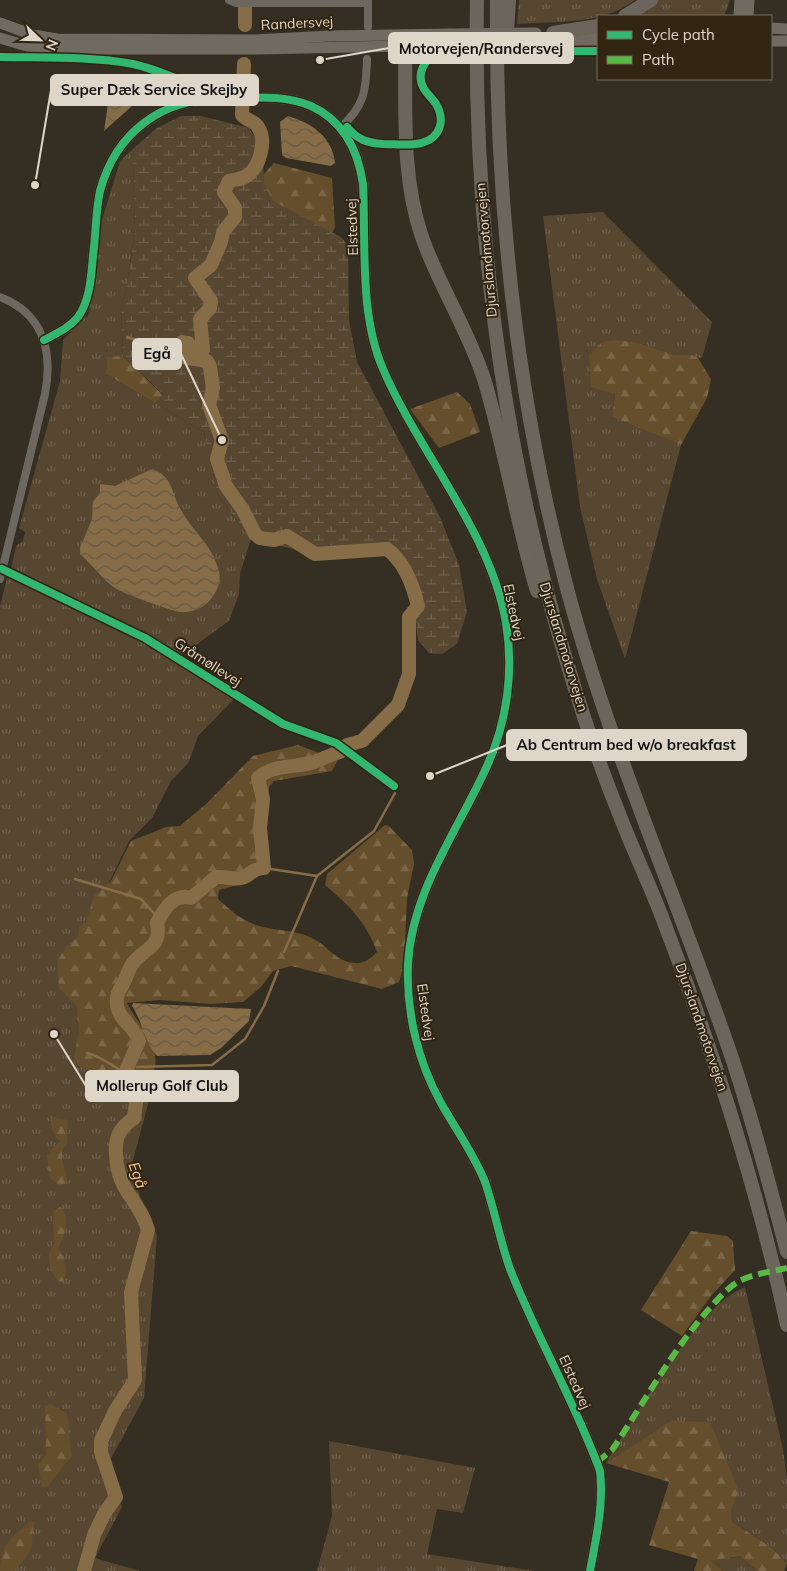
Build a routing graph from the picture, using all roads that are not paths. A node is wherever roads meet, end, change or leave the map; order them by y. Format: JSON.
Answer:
{"nodes":[{"id":1,"x":229,"y":0,"type":"edge"},
{"id":2,"x":477,"y":0,"type":"edge"},
{"id":3,"x":497,"y":0,"type":"edge"},
{"id":4,"x":509,"y":0,"type":"edge"},
{"id":5,"x":650,"y":0,"type":"edge"},
{"id":6,"x":740,"y":0,"type":"edge"},
{"id":7,"x":749,"y":0,"type":"edge"},
{"id":8,"x":368,"y":1,"type":"edge"},
{"id":9,"x":627,"y":15,"type":"edge"},
{"id":10,"x":739,"y":15,"type":"edge"},
{"id":11,"x":748,"y":15,"type":"edge"},
{"id":12,"x":0,"y":23,"type":"edge"},
{"id":13,"x":597,"y":26,"type":"edge"},
{"id":14,"x":368,"y":28,"type":"dead end"},
{"id":15,"x":772,"y":28,"type":"edge"},
{"id":16,"x":787,"y":29,"type":"edge"},
{"id":17,"x":553,"y":33,"type":"junction"},
{"id":18,"x":597,"y":34,"type":"edge"},
{"id":19,"x":0,"y":38,"type":"edge"},
{"id":20,"x":536,"y":39,"type":"junction"},
{"id":21,"x":405,"y":41,"type":"junction"},
{"id":22,"x":772,"y":41,"type":"edge"},
{"id":23,"x":787,"y":41,"type":"edge"},
{"id":24,"x":597,"y":43,"type":"edge"},
{"id":25,"x":367,"y":59,"type":"dead end"},
{"id":26,"x":340,"y":128,"type":"junction"},
{"id":27,"x":502,"y":209,"type":"junction"},
{"id":28,"x":0,"y":297,"type":"edge"},
{"id":29,"x":44,"y":340,"type":"junction"},
{"id":30,"x":0,"y":579,"type":"edge"},
{"id":31,"x":618,"y":812,"type":"junction"},
{"id":32,"x":787,"y":1252,"type":"edge"},
{"id":33,"x":787,"y":1325,"type":"edge"},
{"id":34,"x":590,"y":1571,"type":"edge"}],
"edges":[{"from":1,"to":8,"type":"street"},
{"from":2,"to":31,"type":"highway","name":"Djurslandmotorvejen"},
{"from":3,"to":27,"type":"highway","name":"Djurslandmotorvejen"},
{"from":4,"to":27,"type":"highway"},
{"from":5,"to":9,"type":"highway"},
{"from":6,"to":10,"type":"street"},
{"from":7,"to":11,"type":"street"},
{"from":8,"to":14,"type":"street"},
{"from":12,"to":21,"type":"street","name":"Randersvej"},
{"from":13,"to":17,"type":"highway"},
{"from":15,"to":16,"type":"street"},
{"from":17,"to":18,"type":"street","name":"Randersvej"},
{"from":17,"to":20,"type":"street","name":"Randersvej"},
{"from":19,"to":21,"type":"street","name":"Randersvej"},
{"from":20,"to":21,"type":"street","name":"Randersvej","bridge":true},
{"from":20,"to":24,"type":"street","name":"Randersvej"},
{"from":21,"to":31,"type":"highway"},
{"from":22,"to":23,"type":"street"},
{"from":25,"to":26,"type":"street"},
{"from":26,"to":29,"type":"street","name":"Elstedvej"},
{"from":26,"to":34,"type":"street","name":"Elstedvej"},
{"from":27,"to":32,"type":"highway","name":"Djurslandmotorvejen"},
{"from":28,"to":29,"type":"street"},
{"from":29,"to":30,"type":"street"},
{"from":31,"to":33,"type":"highway","name":"Djurslandmotorvejen"}]}
